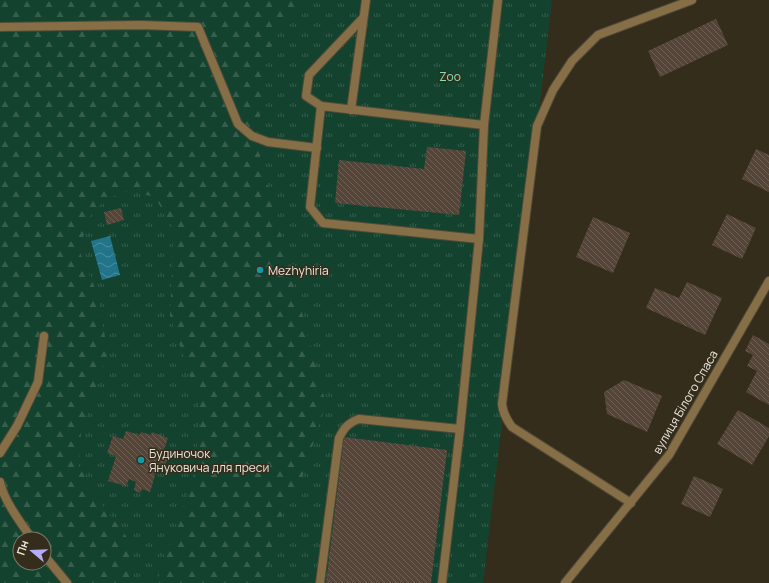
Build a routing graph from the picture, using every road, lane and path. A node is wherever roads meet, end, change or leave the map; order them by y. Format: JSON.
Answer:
{"nodes":[{"id":1,"x":366,"y":0,"type":"edge"},
{"id":2,"x":498,"y":0,"type":"edge"},
{"id":3,"x":692,"y":0,"type":"edge"},
{"id":4,"x":364,"y":18,"type":"junction"},
{"id":5,"x":0,"y":27,"type":"edge"},
{"id":6,"x":321,"y":106,"type":"junction"},
{"id":7,"x":351,"y":110,"type":"junction"},
{"id":8,"x":484,"y":125,"type":"junction"},
{"id":9,"x":317,"y":148,"type":"junction"},
{"id":10,"x":479,"y":239,"type":"junction"},
{"id":11,"x":769,"y":281,"type":"edge"},
{"id":12,"x":44,"y":336,"type":"dead end"},
{"id":13,"x":460,"y":429,"type":"junction"},
{"id":14,"x":0,"y":453,"type":"edge"},
{"id":15,"x":0,"y":482,"type":"edge"},
{"id":16,"x":631,"y":503,"type":"junction"},
{"id":17,"x":26,"y":531,"type":"edge"},
{"id":18,"x":52,"y":565,"type":"edge"},
{"id":19,"x":67,"y":583,"type":"edge"},
{"id":20,"x":320,"y":583,"type":"edge"},
{"id":21,"x":442,"y":583,"type":"edge"},
{"id":22,"x":565,"y":583,"type":"edge"}],
"edges":[{"from":1,"to":4,"type":"street"},
{"from":2,"to":8,"type":"street"},
{"from":3,"to":16,"type":"street"},
{"from":4,"to":6,"type":"street"},
{"from":4,"to":7,"type":"street"},
{"from":5,"to":9,"type":"street"},
{"from":6,"to":7,"type":"street"},
{"from":6,"to":9,"type":"street"},
{"from":7,"to":8,"type":"street"},
{"from":8,"to":10,"type":"street"},
{"from":9,"to":10,"type":"street"},
{"from":10,"to":13,"type":"street"},
{"from":11,"to":16,"type":"street","name":"вулиця Білого Спаса"},
{"from":12,"to":14,"type":"street"},
{"from":13,"to":20,"type":"street"},
{"from":13,"to":21,"type":"street"},
{"from":15,"to":17,"type":"street"},
{"from":16,"to":22,"type":"street","name":"вулиця Білого Спаса"},
{"from":18,"to":19,"type":"street"}]}
